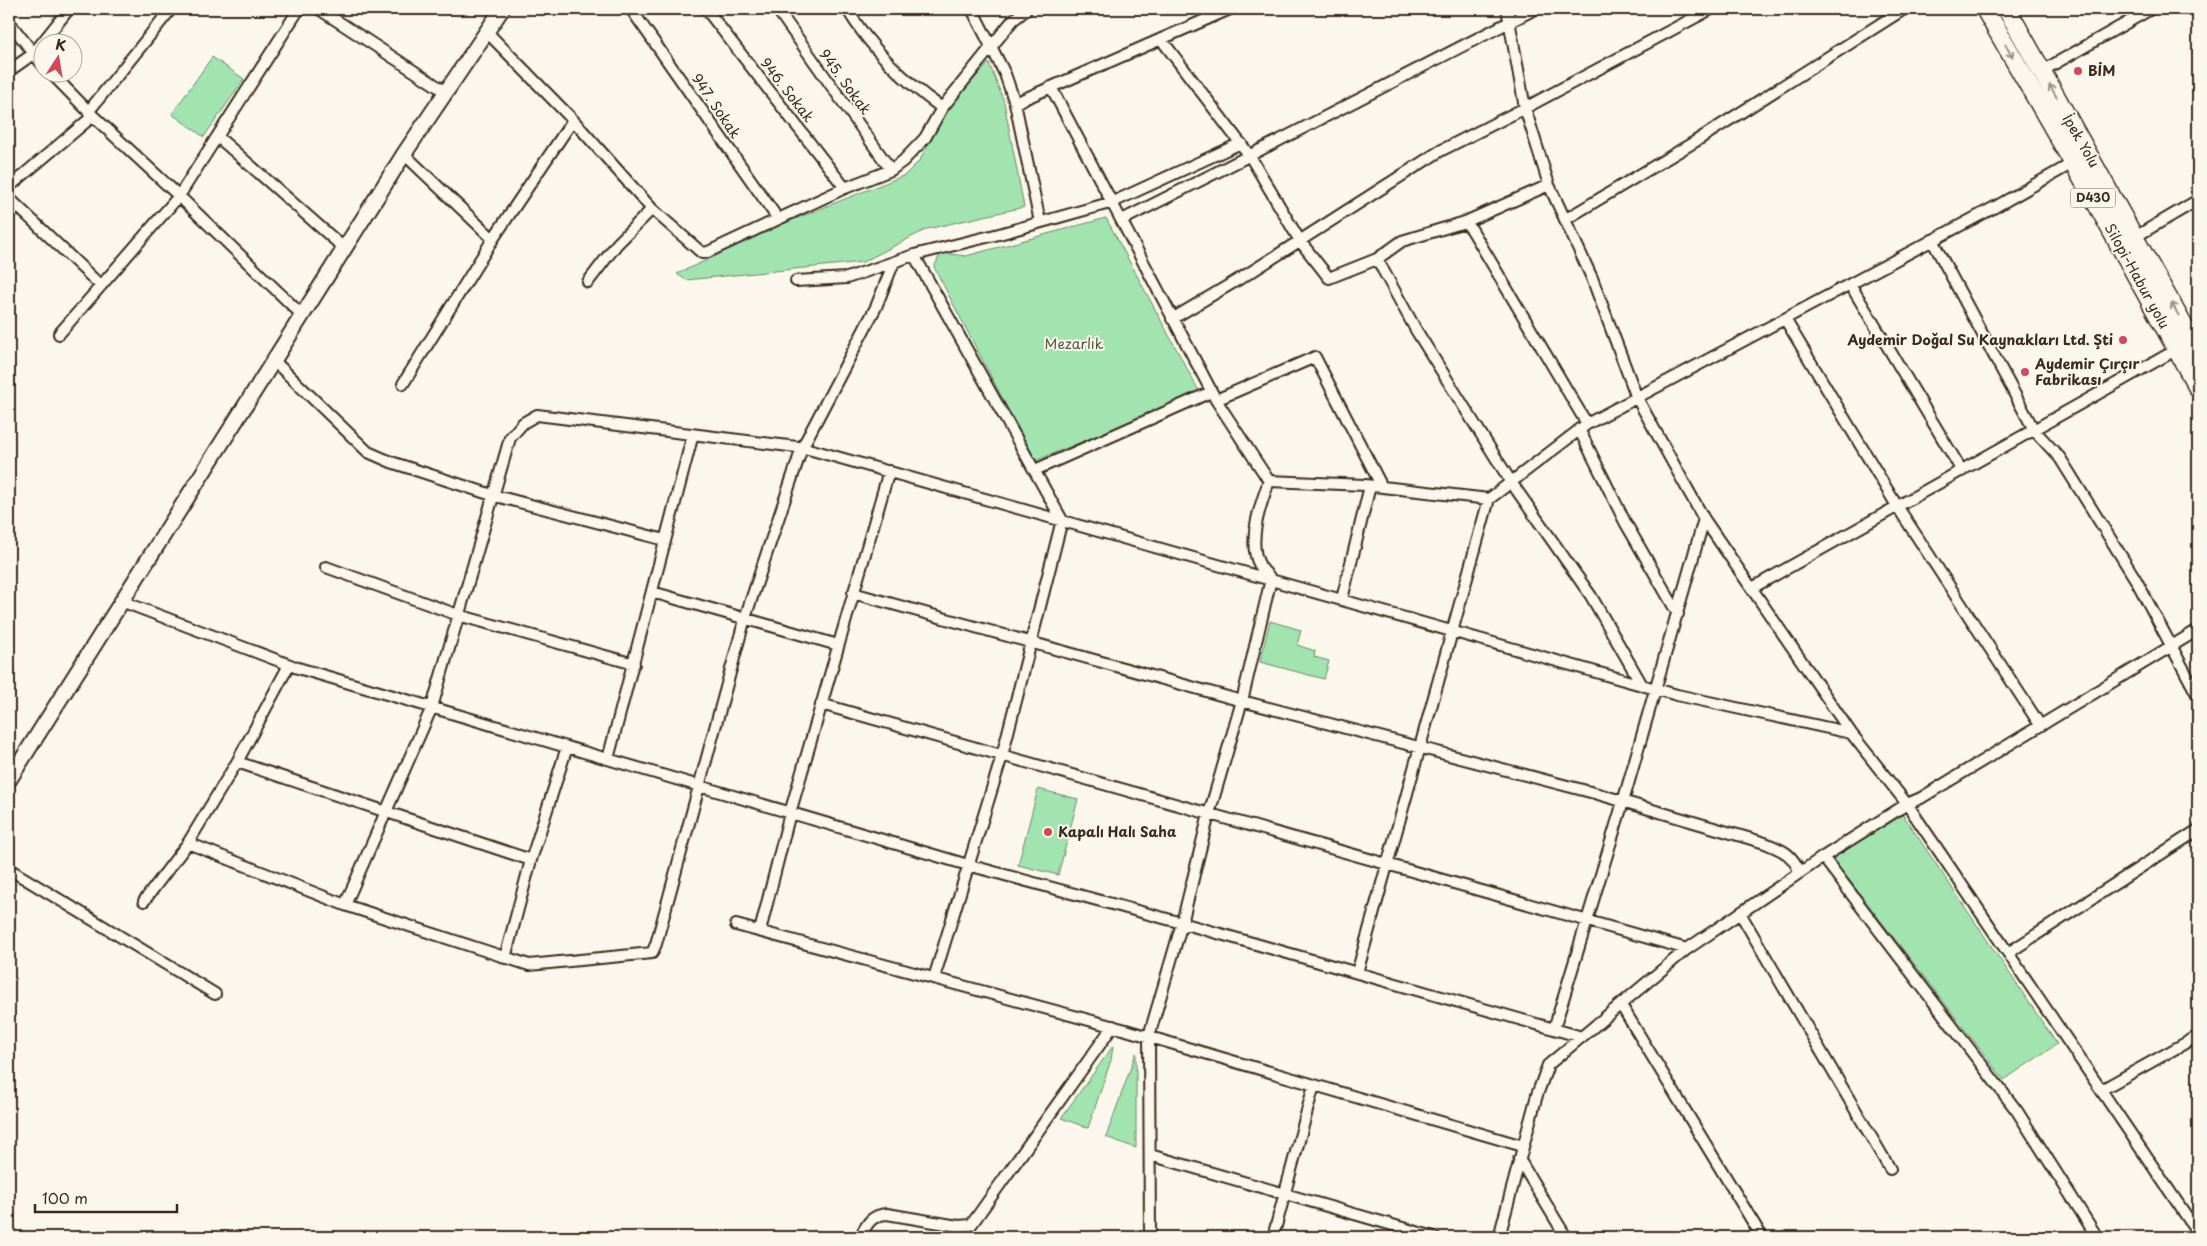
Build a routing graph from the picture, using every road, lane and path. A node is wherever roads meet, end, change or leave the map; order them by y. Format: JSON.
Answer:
{"nodes":[{"id":1,"x":69,"y":9,"type":"edge"},
{"id":2,"x":171,"y":9,"type":"edge"},
{"id":3,"x":299,"y":9,"type":"edge"},
{"id":4,"x":319,"y":9,"type":"edge"},
{"id":5,"x":502,"y":9,"type":"edge"},
{"id":6,"x":631,"y":9,"type":"edge"},
{"id":7,"x":706,"y":9,"type":"edge"},
{"id":8,"x":777,"y":9,"type":"edge"},
{"id":9,"x":847,"y":9,"type":"edge"},
{"id":10,"x":972,"y":9,"type":"edge"},
{"id":11,"x":1027,"y":9,"type":"edge"},
{"id":12,"x":1230,"y":9,"type":"edge"},
{"id":13,"x":1535,"y":9,"type":"edge"},
{"id":14,"x":1711,"y":9,"type":"edge"},
{"id":15,"x":1904,"y":9,"type":"edge"},
{"id":16,"x":1985,"y":9,"type":"edge"},
{"id":17,"x":2007,"y":9,"type":"edge"},
{"id":18,"x":2150,"y":9,"type":"edge"},
{"id":19,"x":1506,"y":13,"type":"edge"},
{"id":20,"x":9,"y":22,"type":"edge"},
{"id":21,"x":486,"y":31,"type":"junction"},
{"id":22,"x":51,"y":32,"type":"edge"},
{"id":23,"x":1161,"y":39,"type":"junction"},
{"id":24,"x":992,"y":46,"type":"junction"},
{"id":25,"x":32,"y":53,"type":"edge"},
{"id":26,"x":32,"y":55,"type":"edge"},
{"id":27,"x":9,"y":71,"type":"edge"},
{"id":28,"x":2042,"y":71,"type":"junction"},
{"id":29,"x":60,"y":82,"type":"edge"},
{"id":30,"x":1051,"y":87,"type":"junction"},
{"id":31,"x":446,"y":92,"type":"junction"},
{"id":32,"x":1015,"y":103,"type":"junction"},
{"id":33,"x":942,"y":108,"type":"junction"},
{"id":34,"x":1525,"y":108,"type":"junction"},
{"id":35,"x":90,"y":114,"type":"junction"},
{"id":36,"x":573,"y":120,"type":"junction"},
{"id":37,"x":218,"y":136,"type":"junction"},
{"id":38,"x":1241,"y":144,"type":"junction"},
{"id":39,"x":404,"y":154,"type":"junction"},
{"id":40,"x":1250,"y":156,"type":"junction"},
{"id":41,"x":2073,"y":163,"type":"junction"},
{"id":42,"x":891,"y":170,"type":"junction"},
{"id":43,"x":1549,"y":185,"type":"junction"},
{"id":44,"x":9,"y":187,"type":"edge"},
{"id":45,"x":845,"y":188,"type":"junction"},
{"id":46,"x":179,"y":196,"type":"junction"},
{"id":47,"x":9,"y":198,"type":"edge"},
{"id":48,"x":2198,"y":200,"type":"edge"},
{"id":49,"x":1113,"y":202,"type":"junction"},
{"id":50,"x":652,"y":209,"type":"junction"},
{"id":51,"x":778,"y":219,"type":"junction"},
{"id":52,"x":1566,"y":219,"type":"junction"},
{"id":53,"x":1122,"y":220,"type":"junction"},
{"id":54,"x":1040,"y":222,"type":"junction"},
{"id":55,"x":1465,"y":222,"type":"junction"},
{"id":56,"x":2136,"y":237,"type":"junction"},
{"id":57,"x":493,"y":239,"type":"junction"},
{"id":58,"x":1932,"y":240,"type":"junction"},
{"id":59,"x":1300,"y":241,"type":"junction"},
{"id":60,"x":344,"y":248,"type":"junction"},
{"id":61,"x":914,"y":255,"type":"junction"},
{"id":62,"x":1377,"y":259,"type":"junction"},
{"id":63,"x":894,"y":262,"type":"junction"},
{"id":64,"x":796,"y":281,"type":"dead end"},
{"id":65,"x":588,"y":282,"type":"dead end"},
{"id":66,"x":1850,"y":284,"type":"junction"},
{"id":67,"x":101,"y":286,"type":"junction"},
{"id":68,"x":302,"y":315,"type":"junction"},
{"id":69,"x":1172,"y":319,"type":"junction"},
{"id":70,"x":1785,"y":319,"type":"junction"},
{"id":71,"x":59,"y":334,"type":"dead end"},
{"id":72,"x":2198,"y":352,"type":"edge"},
{"id":73,"x":2167,"y":355,"type":"dead end"},
{"id":74,"x":273,"y":360,"type":"junction"},
{"id":75,"x":404,"y":384,"type":"dead end"},
{"id":76,"x":2198,"y":388,"type":"edge"},
{"id":77,"x":1214,"y":396,"type":"junction"},
{"id":78,"x":1637,"y":398,"type":"junction"},
{"id":79,"x":1583,"y":426,"type":"junction"},
{"id":80,"x":2034,"y":430,"type":"junction"},
{"id":81,"x":694,"y":434,"type":"junction"},
{"id":82,"x":802,"y":448,"type":"junction"},
{"id":83,"x":1035,"y":470,"type":"junction"},
{"id":84,"x":1962,"y":471,"type":"junction"},
{"id":85,"x":889,"y":472,"type":"junction"},
{"id":86,"x":1268,"y":481,"type":"junction"},
{"id":87,"x":1511,"y":482,"type":"junction"},
{"id":88,"x":1370,"y":486,"type":"junction"},
{"id":89,"x":1382,"y":488,"type":"junction"},
{"id":90,"x":492,"y":494,"type":"junction"},
{"id":91,"x":1489,"y":499,"type":"junction"},
{"id":92,"x":1897,"y":506,"type":"junction"},
{"id":93,"x":1704,"y":519,"type":"junction"},
{"id":94,"x":1062,"y":520,"type":"junction"},
{"id":95,"x":661,"y":539,"type":"dead end"},
{"id":96,"x":326,"y":567,"type":"dead end"},
{"id":97,"x":1271,"y":579,"type":"junction"},
{"id":98,"x":1752,"y":588,"type":"junction"},
{"id":99,"x":652,"y":592,"type":"junction"},
{"id":100,"x":853,"y":593,"type":"junction"},
{"id":101,"x":1342,"y":599,"type":"junction"},
{"id":102,"x":121,"y":601,"type":"junction"},
{"id":103,"x":1678,"y":614,"type":"junction"},
{"id":104,"x":458,"y":615,"type":"junction"},
{"id":105,"x":745,"y":618,"type":"junction"},
{"id":106,"x":2198,"y":630,"type":"edge"},
{"id":107,"x":1453,"y":631,"type":"junction"},
{"id":108,"x":1032,"y":642,"type":"junction"},
{"id":109,"x":838,"y":644,"type":"junction"},
{"id":110,"x":2171,"y":646,"type":"junction"},
{"id":111,"x":634,"y":664,"type":"junction"},
{"id":112,"x":289,"y":665,"type":"junction"},
{"id":113,"x":1642,"y":685,"type":"junction"},
{"id":114,"x":1654,"y":689,"type":"junction"},
{"id":115,"x":2198,"y":696,"type":"edge"},
{"id":116,"x":1242,"y":701,"type":"junction"},
{"id":117,"x":821,"y":704,"type":"junction"},
{"id":118,"x":432,"y":707,"type":"junction"},
{"id":119,"x":2040,"y":725,"type":"junction"},
{"id":120,"x":1851,"y":733,"type":"junction"},
{"id":121,"x":567,"y":747,"type":"junction"},
{"id":122,"x":1420,"y":749,"type":"junction"},
{"id":123,"x":1002,"y":756,"type":"junction"},
{"id":124,"x":608,"y":759,"type":"junction"},
{"id":125,"x":237,"y":762,"type":"junction"},
{"id":126,"x":9,"y":780,"type":"edge"},
{"id":127,"x":698,"y":786,"type":"junction"},
{"id":128,"x":1623,"y":802,"type":"junction"},
{"id":129,"x":1907,"y":804,"type":"junction"},
{"id":130,"x":790,"y":812,"type":"junction"},
{"id":131,"x":387,"y":813,"type":"junction"},
{"id":132,"x":1209,"y":814,"type":"junction"},
{"id":133,"x":2198,"y":830,"type":"edge"},
{"id":134,"x":188,"y":843,"type":"junction"},
{"id":135,"x":1823,"y":857,"type":"junction"},
{"id":136,"x":531,"y":860,"type":"junction"},
{"id":137,"x":1386,"y":863,"type":"junction"},
{"id":138,"x":968,"y":865,"type":"junction"},
{"id":139,"x":9,"y":869,"type":"edge"},
{"id":140,"x":1800,"y":872,"type":"junction"},
{"id":141,"x":144,"y":901,"type":"dead end"},
{"id":142,"x":345,"y":905,"type":"junction"},
{"id":143,"x":1740,"y":913,"type":"junction"},
{"id":144,"x":1586,"y":919,"type":"junction"},
{"id":145,"x":1182,"y":923,"type":"junction"},
{"id":146,"x":736,"y":925,"type":"dead end"},
{"id":147,"x":760,"y":931,"type":"junction"},
{"id":148,"x":1687,"y":949,"type":"junction"},
{"id":149,"x":2008,"y":953,"type":"junction"},
{"id":150,"x":505,"y":958,"type":"junction"},
{"id":151,"x":1357,"y":973,"type":"junction"},
{"id":152,"x":934,"y":978,"type":"junction"},
{"id":153,"x":214,"y":994,"type":"dead end"},
{"id":154,"x":1621,"y":1005,"type":"junction"},
{"id":155,"x":1113,"y":1026,"type":"junction"},
{"id":156,"x":1554,"y":1029,"type":"junction"},
{"id":157,"x":1149,"y":1036,"type":"junction"},
{"id":158,"x":2198,"y":1036,"type":"edge"},
{"id":159,"x":1582,"y":1037,"type":"junction"},
{"id":160,"x":1314,"y":1084,"type":"junction"},
{"id":161,"x":2101,"y":1090,"type":"junction"},
{"id":162,"x":1523,"y":1146,"type":"junction"},
{"id":163,"x":1150,"y":1155,"type":"junction"},
{"id":164,"x":1519,"y":1160,"type":"junction"},
{"id":165,"x":1890,"y":1169,"type":"dead end"},
{"id":166,"x":1285,"y":1194,"type":"junction"},
{"id":167,"x":2198,"y":1233,"type":"edge"},
{"id":168,"x":860,"y":1237,"type":"edge"},
{"id":169,"x":1150,"y":1237,"type":"edge"},
{"id":170,"x":1273,"y":1237,"type":"edge"},
{"id":171,"x":1434,"y":1237,"type":"edge"},
{"id":172,"x":1499,"y":1237,"type":"edge"},
{"id":173,"x":1566,"y":1237,"type":"edge"},
{"id":174,"x":1762,"y":1237,"type":"edge"},
{"id":175,"x":2097,"y":1237,"type":"edge"}],
"edges":[{"from":1,"to":22,"type":"street"},
{"from":2,"to":35,"type":"street"},
{"from":3,"to":37,"type":"street"},
{"from":4,"to":31,"type":"street"},
{"from":5,"to":21,"type":"street"},
{"from":6,"to":51,"type":"street","name":"947. Sokak"},
{"from":7,"to":45,"type":"street","name":"946. Sokak"},
{"from":8,"to":42,"type":"street","name":"945. Sokak"},
{"from":9,"to":33,"type":"street"},
{"from":10,"to":24,"type":"street"},
{"from":11,"to":24,"type":"street"},
{"from":12,"to":23,"type":"street"},
{"from":13,"to":19,"type":"street"},
{"from":14,"to":34,"type":"street"},
{"from":15,"to":52,"type":"street"},
{"from":16,"to":41,"type":"highway","name":"Silopi-Habur yolu","number":"D430","one_way":true},
{"from":17,"to":28,"type":"highway","name":"İpek Yolu","number":"D430"},
{"from":18,"to":28,"type":"street"},
{"from":19,"to":34,"type":"street"},
{"from":19,"to":40,"type":"street"},
{"from":20,"to":25,"type":"street"},
{"from":21,"to":31,"type":"street"},
{"from":21,"to":36,"type":"street"},
{"from":23,"to":30,"type":"street"},
{"from":23,"to":38,"type":"street"},
{"from":24,"to":32,"type":"street"},
{"from":24,"to":33,"type":"street"},
{"from":26,"to":27,"type":"street"},
{"from":56,"to":28,"type":"highway","name":"İpek Yolu","number":"D430","one_way":true},
{"from":29,"to":35,"type":"street"},
{"from":30,"to":32,"type":"street"},
{"from":30,"to":49,"type":"street"},
{"from":31,"to":39,"type":"street"},
{"from":32,"to":54,"type":"street"},
{"from":33,"to":42,"type":"street"},
{"from":34,"to":43,"type":"street"},
{"from":34,"to":59,"type":"street"},
{"from":35,"to":44,"type":"street"},
{"from":35,"to":46,"type":"street"},
{"from":36,"to":50,"type":"street"},
{"from":36,"to":57,"type":"street"},
{"from":37,"to":46,"type":"street"},
{"from":37,"to":60,"type":"street"},
{"from":38,"to":40,"type":"street"},
{"from":38,"to":49,"type":"street"},
{"from":39,"to":57,"type":"street"},
{"from":39,"to":60,"type":"street"},
{"from":40,"to":53,"type":"street"},
{"from":40,"to":59,"type":"street"},
{"from":41,"to":58,"type":"street"},
{"from":41,"to":76,"type":"highway","name":"Silopi-Habur yolu","number":"D430"},
{"from":42,"to":45,"type":"street"},
{"from":43,"to":52,"type":"street"},
{"from":43,"to":55,"type":"street"},
{"from":45,"to":51,"type":"street"},
{"from":46,"to":67,"type":"street"},
{"from":46,"to":68,"type":"street"},
{"from":47,"to":67,"type":"street"},
{"from":48,"to":56,"type":"street"},
{"from":49,"to":53,"type":"street"},
{"from":49,"to":54,"type":"street"},
{"from":50,"to":51,"type":"street"},
{"from":50,"to":65,"type":"street"},
{"from":52,"to":78,"type":"street"},
{"from":53,"to":69,"type":"street"},
{"from":54,"to":61,"type":"street"},
{"from":55,"to":62,"type":"street"},
{"from":55,"to":79,"type":"street"},
{"from":72,"to":56,"type":"highway","name":"İpek Yolu","number":"D430","one_way":true},
{"from":57,"to":75,"type":"street"},
{"from":58,"to":66,"type":"street"},
{"from":58,"to":80,"type":"street"},
{"from":59,"to":62,"type":"street"},
{"from":59,"to":69,"type":"street"},
{"from":60,"to":68,"type":"street"},
{"from":61,"to":63,"type":"street"},
{"from":61,"to":83,"type":"street"},
{"from":62,"to":87,"type":"street"},
{"from":63,"to":64,"type":"street"},
{"from":63,"to":82,"type":"street"},
{"from":66,"to":70,"type":"street"},
{"from":66,"to":84,"type":"street"},
{"from":67,"to":71,"type":"street"},
{"from":68,"to":74,"type":"street"},
{"from":69,"to":77,"type":"street"},
{"from":70,"to":78,"type":"street"},
{"from":70,"to":92,"type":"street"},
{"from":73,"to":80,"type":"street"},
{"from":74,"to":90,"type":"street"},
{"from":74,"to":102,"type":"street"},
{"from":77,"to":83,"type":"street"},
{"from":77,"to":86,"type":"street"},
{"from":77,"to":89,"type":"street"},
{"from":78,"to":79,"type":"street"},
{"from":78,"to":93,"type":"street"},
{"from":79,"to":87,"type":"street"},
{"from":79,"to":103,"type":"street"},
{"from":80,"to":84,"type":"street"},
{"from":80,"to":110,"type":"street"},
{"from":81,"to":82,"type":"street"},
{"from":81,"to":90,"type":"street"},
{"from":81,"to":99,"type":"street"},
{"from":82,"to":85,"type":"street"},
{"from":82,"to":105,"type":"street"},
{"from":83,"to":94,"type":"street"},
{"from":84,"to":92,"type":"street"},
{"from":85,"to":94,"type":"street"},
{"from":85,"to":100,"type":"street"},
{"from":86,"to":88,"type":"street"},
{"from":86,"to":97,"type":"street"},
{"from":87,"to":91,"type":"street"},
{"from":87,"to":113,"type":"street"},
{"from":88,"to":89,"type":"street"},
{"from":88,"to":101,"type":"street"},
{"from":89,"to":91,"type":"street"},
{"from":90,"to":95,"type":"street"},
{"from":90,"to":104,"type":"street"},
{"from":91,"to":107,"type":"street"},
{"from":92,"to":98,"type":"street"},
{"from":92,"to":119,"type":"street"},
{"from":93,"to":98,"type":"street"},
{"from":93,"to":103,"type":"street"},
{"from":94,"to":97,"type":"street"},
{"from":94,"to":108,"type":"street"},
{"from":96,"to":104,"type":"street"},
{"from":97,"to":101,"type":"street"},
{"from":97,"to":116,"type":"street"},
{"from":98,"to":120,"type":"street"},
{"from":99,"to":105,"type":"street"},
{"from":99,"to":111,"type":"street"},
{"from":100,"to":108,"type":"street"},
{"from":100,"to":109,"type":"street"},
{"from":101,"to":107,"type":"street"},
{"from":102,"to":112,"type":"street"},
{"from":102,"to":126,"type":"street"},
{"from":103,"to":114,"type":"street"},
{"from":104,"to":111,"type":"street"},
{"from":104,"to":118,"type":"street"},
{"from":105,"to":109,"type":"street"},
{"from":105,"to":127,"type":"street"},
{"from":106,"to":110,"type":"street"},
{"from":107,"to":113,"type":"street"},
{"from":107,"to":122,"type":"street"},
{"from":108,"to":116,"type":"street"},
{"from":108,"to":123,"type":"street"},
{"from":109,"to":117,"type":"street"},
{"from":110,"to":115,"type":"street"},
{"from":110,"to":119,"type":"street"},
{"from":111,"to":124,"type":"street"},
{"from":112,"to":118,"type":"street"},
{"from":112,"to":125,"type":"street"},
{"from":113,"to":114,"type":"street"},
{"from":114,"to":120,"type":"street"},
{"from":114,"to":128,"type":"street"},
{"from":116,"to":122,"type":"street"},
{"from":116,"to":132,"type":"street"},
{"from":117,"to":123,"type":"street"},
{"from":117,"to":130,"type":"street"},
{"from":118,"to":121,"type":"street"},
{"from":118,"to":131,"type":"street"},
{"from":119,"to":129,"type":"street"},
{"from":120,"to":129,"type":"street"},
{"from":121,"to":124,"type":"street"},
{"from":121,"to":136,"type":"street"},
{"from":122,"to":128,"type":"street"},
{"from":122,"to":137,"type":"street"},
{"from":123,"to":132,"type":"street"},
{"from":123,"to":138,"type":"street"},
{"from":124,"to":127,"type":"street"},
{"from":125,"to":131,"type":"street"},
{"from":125,"to":134,"type":"street"},
{"from":127,"to":130,"type":"street"},
{"from":127,"to":150,"type":"street"},
{"from":128,"to":140,"type":"street"},
{"from":128,"to":144,"type":"street"},
{"from":129,"to":135,"type":"street"},
{"from":129,"to":149,"type":"street"},
{"from":130,"to":138,"type":"street"},
{"from":130,"to":147,"type":"street"},
{"from":131,"to":136,"type":"street"},
{"from":131,"to":142,"type":"street"},
{"from":132,"to":137,"type":"street"},
{"from":132,"to":145,"type":"street"},
{"from":133,"to":149,"type":"street"},
{"from":134,"to":141,"type":"street"},
{"from":134,"to":142,"type":"street"},
{"from":135,"to":140,"type":"street"},
{"from":135,"to":175,"type":"street"},
{"from":136,"to":150,"type":"street"},
{"from":137,"to":144,"type":"street"},
{"from":137,"to":151,"type":"street"},
{"from":138,"to":145,"type":"street"},
{"from":138,"to":152,"type":"street"},
{"from":139,"to":153,"type":"street"},
{"from":140,"to":143,"type":"street"},
{"from":142,"to":150,"type":"street"},
{"from":143,"to":148,"type":"street"},
{"from":143,"to":165,"type":"street"},
{"from":144,"to":148,"type":"street"},
{"from":144,"to":156,"type":"street"},
{"from":145,"to":151,"type":"street"},
{"from":145,"to":157,"type":"street"},
{"from":146,"to":147,"type":"street"},
{"from":147,"to":152,"type":"street"},
{"from":148,"to":154,"type":"street"},
{"from":149,"to":161,"type":"street"},
{"from":151,"to":156,"type":"street"},
{"from":152,"to":155,"type":"street"},
{"from":154,"to":159,"type":"street"},
{"from":154,"to":174,"type":"street"},
{"from":155,"to":157,"type":"street"},
{"from":155,"to":168,"type":"street"},
{"from":156,"to":159,"type":"street"},
{"from":157,"to":160,"type":"street"},
{"from":157,"to":163,"type":"street"},
{"from":158,"to":161,"type":"street"},
{"from":159,"to":162,"type":"street"},
{"from":160,"to":162,"type":"street"},
{"from":160,"to":166,"type":"street"},
{"from":161,"to":167,"type":"street"},
{"from":162,"to":164,"type":"street"},
{"from":163,"to":166,"type":"street"},
{"from":163,"to":169,"type":"street"},
{"from":164,"to":172,"type":"street"},
{"from":164,"to":173,"type":"street"},
{"from":166,"to":170,"type":"street"},
{"from":166,"to":171,"type":"street"}]}
